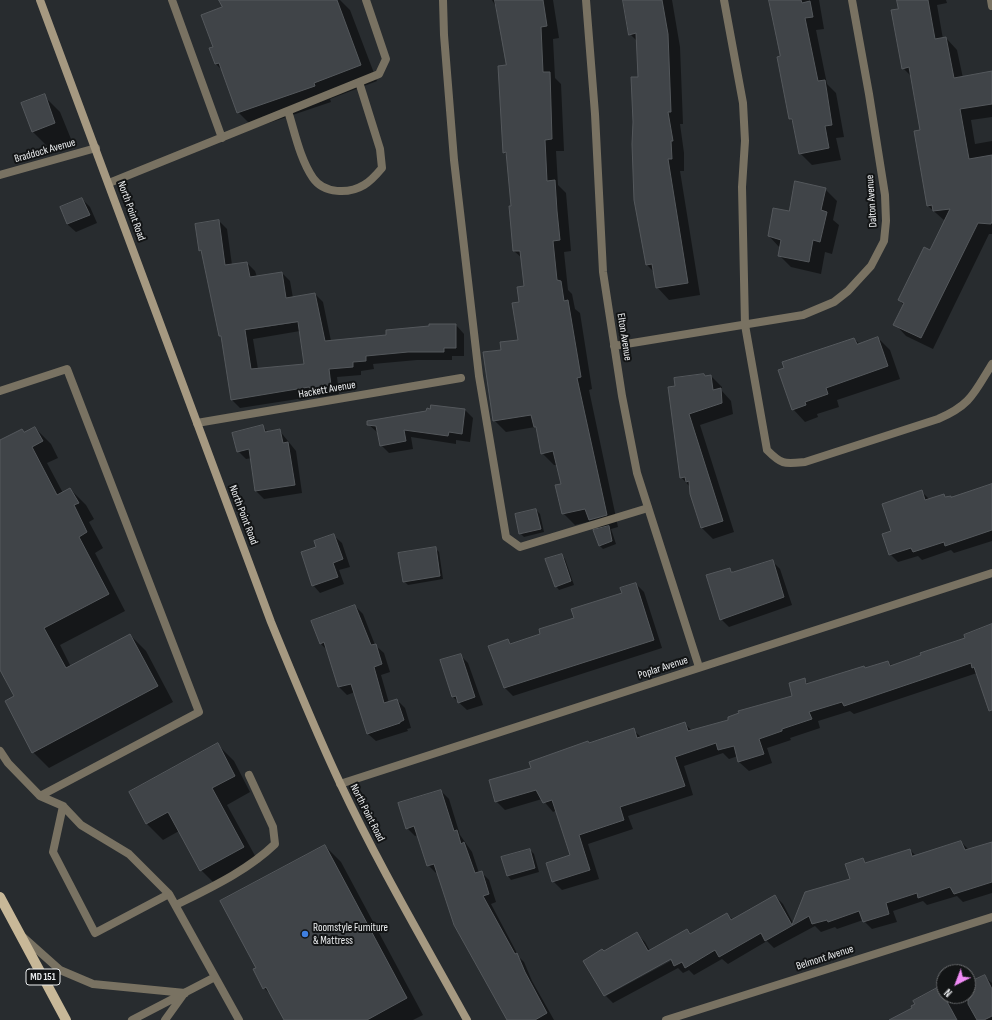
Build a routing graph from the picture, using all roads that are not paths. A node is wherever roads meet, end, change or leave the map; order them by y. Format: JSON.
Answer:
{"nodes":[{"id":1,"x":40,"y":0,"type":"edge"},
{"id":2,"x":172,"y":0,"type":"edge"},
{"id":3,"x":366,"y":0,"type":"edge"},
{"id":4,"x":443,"y":0,"type":"edge"},
{"id":5,"x":586,"y":0,"type":"edge"},
{"id":6,"x":724,"y":0,"type":"edge"},
{"id":7,"x":852,"y":0,"type":"edge"},
{"id":8,"x":991,"y":0,"type":"edge"},
{"id":9,"x":992,"y":6,"type":"edge"},
{"id":10,"x":359,"y":82,"type":"junction"},
{"id":11,"x":288,"y":111,"type":"junction"},
{"id":12,"x":222,"y":138,"type":"junction"},
{"id":13,"x":96,"y":148,"type":"junction"},
{"id":14,"x":0,"y":175,"type":"edge"},
{"id":15,"x":109,"y":183,"type":"junction"},
{"id":16,"x":744,"y":325,"type":"junction"},
{"id":17,"x":614,"y":346,"type":"junction"},
{"id":18,"x":992,"y":364,"type":"edge"},
{"id":19,"x":461,"y":378,"type":"dead end"},
{"id":20,"x":0,"y":391,"type":"edge"},
{"id":21,"x":197,"y":423,"type":"junction"},
{"id":22,"x":648,"y":508,"type":"junction"},
{"id":23,"x":992,"y":573,"type":"edge"},
{"id":24,"x":699,"y":667,"type":"junction"},
{"id":25,"x":0,"y":751,"type":"edge"},
{"id":26,"x":249,"y":775,"type":"dead end"},
{"id":27,"x":340,"y":784,"type":"junction"},
{"id":28,"x":40,"y":796,"type":"junction"},
{"id":29,"x":63,"y":806,"type":"junction"},
{"id":30,"x":169,"y":894,"type":"junction"},
{"id":31,"x":0,"y":897,"type":"edge"},
{"id":32,"x":176,"y":905,"type":"junction"},
{"id":33,"x":992,"y":917,"type":"edge"},
{"id":34,"x":20,"y":934,"type":"junction"},
{"id":35,"x":215,"y":977,"type":"junction"},
{"id":36,"x":184,"y":993,"type":"junction"},
{"id":37,"x":66,"y":1020,"type":"edge"},
{"id":38,"x":132,"y":1020,"type":"edge"},
{"id":39,"x":165,"y":1020,"type":"edge"},
{"id":40,"x":239,"y":1020,"type":"edge"},
{"id":41,"x":467,"y":1020,"type":"edge"},
{"id":42,"x":666,"y":1020,"type":"edge"}],
"edges":[{"from":1,"to":13,"type":"street","name":"North Point Road"},
{"from":2,"to":12,"type":"street"},
{"from":3,"to":10,"type":"street"},
{"from":4,"to":22,"type":"street"},
{"from":5,"to":17,"type":"street","name":"Elton Avenue"},
{"from":6,"to":16,"type":"street"},
{"from":7,"to":16,"type":"street","name":"Dalton Avenue"},
{"from":8,"to":9,"type":"street"},
{"from":10,"to":11,"type":"street"},
{"from":10,"to":11,"type":"street"},
{"from":11,"to":12,"type":"street"},
{"from":12,"to":15,"type":"street"},
{"from":13,"to":14,"type":"street","name":"Braddock Avenue"},
{"from":13,"to":15,"type":"street","name":"North Point Road"},
{"from":15,"to":21,"type":"street","name":"North Point Road"},
{"from":16,"to":17,"type":"street","name":"Dalton Avenue"},
{"from":16,"to":18,"type":"street"},
{"from":17,"to":22,"type":"street","name":"Elton Avenue"},
{"from":19,"to":21,"type":"street","name":"Hackett Avenue"},
{"from":20,"to":28,"type":"street"},
{"from":21,"to":27,"type":"street","name":"North Point Road"},
{"from":22,"to":24,"type":"street","name":"Elton Avenue"},
{"from":23,"to":24,"type":"street","name":"Poplar Avenue"},
{"from":24,"to":27,"type":"street","name":"Poplar Avenue"},
{"from":25,"to":28,"type":"street"},
{"from":26,"to":32,"type":"street"},
{"from":27,"to":41,"type":"street","name":"North Point Road"},
{"from":28,"to":29,"type":"street"},
{"from":29,"to":30,"type":"street"},
{"from":29,"to":30,"type":"street"},
{"from":30,"to":32,"type":"street"},
{"from":31,"to":34,"type":"main road","number":"MD 151"},
{"from":32,"to":35,"type":"street"},
{"from":33,"to":42,"type":"street","name":"Belmont Avenue"},
{"from":34,"to":36,"type":"street"},
{"from":34,"to":37,"type":"main road","number":"MD 151"},
{"from":35,"to":36,"type":"street"},
{"from":35,"to":40,"type":"street"},
{"from":36,"to":38,"type":"street"},
{"from":36,"to":39,"type":"street"}]}
